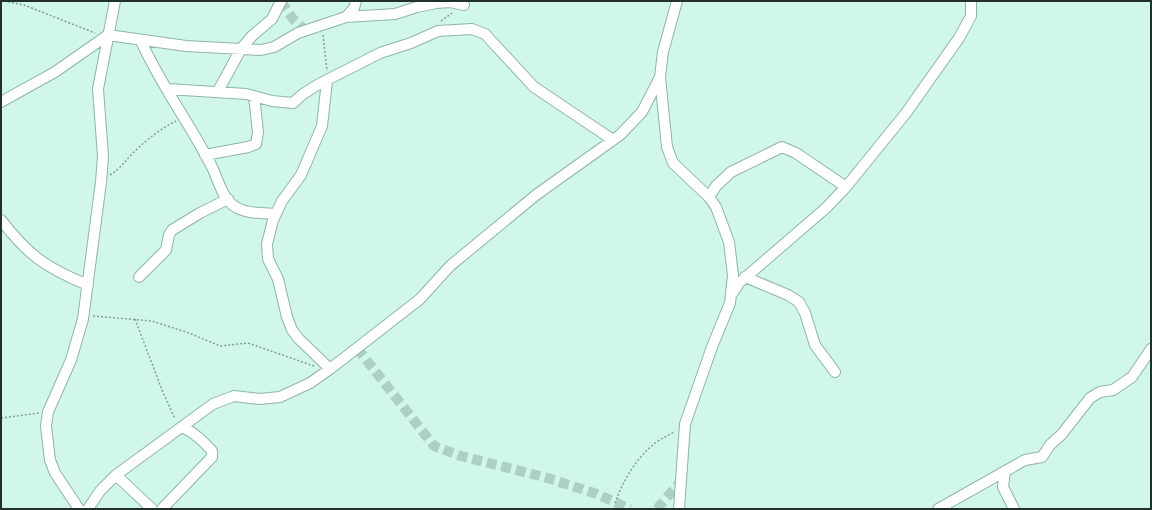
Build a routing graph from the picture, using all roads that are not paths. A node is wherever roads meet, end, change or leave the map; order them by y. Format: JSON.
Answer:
{"nodes":[{"id":1,"x":115,"y":1,"type":"edge"},
{"id":2,"x":281,"y":1,"type":"edge"},
{"id":3,"x":356,"y":1,"type":"edge"},
{"id":4,"x":677,"y":1,"type":"edge"},
{"id":5,"x":971,"y":1,"type":"edge"},
{"id":6,"x":464,"y":5,"type":"dead end"},
{"id":7,"x":346,"y":17,"type":"junction"},
{"id":8,"x":108,"y":35,"type":"junction"},
{"id":9,"x":141,"y":41,"type":"junction"},
{"id":10,"x":241,"y":49,"type":"junction"},
{"id":11,"x":660,"y":77,"type":"junction"},
{"id":12,"x":327,"y":81,"type":"junction"},
{"id":13,"x":168,"y":89,"type":"junction"},
{"id":14,"x":218,"y":91,"type":"junction"},
{"id":15,"x":254,"y":96,"type":"junction"},
{"id":16,"x":1,"y":102,"type":"edge"},
{"id":17,"x":613,"y":140,"type":"junction"},
{"id":18,"x":206,"y":155,"type":"junction"},
{"id":19,"x":846,"y":187,"type":"junction"},
{"id":20,"x":709,"y":197,"type":"junction"},
{"id":21,"x":228,"y":200,"type":"junction"},
{"id":22,"x":276,"y":214,"type":"junction"},
{"id":23,"x":1,"y":220,"type":"edge"},
{"id":24,"x":139,"y":277,"type":"dead end"},
{"id":25,"x":745,"y":277,"type":"junction"},
{"id":26,"x":88,"y":285,"type":"junction"},
{"id":27,"x":732,"y":294,"type":"junction"},
{"id":28,"x":1151,"y":349,"type":"edge"},
{"id":29,"x":329,"y":368,"type":"junction"},
{"id":30,"x":835,"y":372,"type":"dead end"},
{"id":31,"x":181,"y":427,"type":"junction"},
{"id":32,"x":1005,"y":472,"type":"junction"},
{"id":33,"x":116,"y":475,"type":"junction"},
{"id":34,"x":79,"y":509,"type":"edge"},
{"id":35,"x":88,"y":509,"type":"edge"},
{"id":36,"x":152,"y":509,"type":"edge"},
{"id":37,"x":162,"y":509,"type":"edge"},
{"id":38,"x":679,"y":509,"type":"edge"},
{"id":39,"x":938,"y":509,"type":"edge"},
{"id":40,"x":1014,"y":509,"type":"edge"}],
"edges":[{"from":1,"to":8,"type":"street"},
{"from":2,"to":10,"type":"street"},
{"from":3,"to":7,"type":"street"},
{"from":4,"to":11,"type":"street"},
{"from":5,"to":19,"type":"street"},
{"from":6,"to":7,"type":"street"},
{"from":7,"to":10,"type":"street"},
{"from":8,"to":9,"type":"street"},
{"from":8,"to":16,"type":"street"},
{"from":8,"to":26,"type":"street"},
{"from":9,"to":10,"type":"street"},
{"from":9,"to":13,"type":"street"},
{"from":10,"to":14,"type":"street"},
{"from":11,"to":17,"type":"street"},
{"from":11,"to":20,"type":"street"},
{"from":12,"to":15,"type":"street"},
{"from":12,"to":17,"type":"street"},
{"from":12,"to":22,"type":"street"},
{"from":13,"to":14,"type":"street"},
{"from":13,"to":18,"type":"street"},
{"from":14,"to":15,"type":"street"},
{"from":15,"to":18,"type":"street"},
{"from":17,"to":29,"type":"street"},
{"from":18,"to":21,"type":"street"},
{"from":19,"to":20,"type":"street"},
{"from":19,"to":25,"type":"street"},
{"from":20,"to":27,"type":"street"},
{"from":21,"to":22,"type":"street"},
{"from":21,"to":24,"type":"street"},
{"from":22,"to":29,"type":"street"},
{"from":23,"to":26,"type":"street"},
{"from":25,"to":27,"type":"street"},
{"from":25,"to":30,"type":"street"},
{"from":26,"to":34,"type":"street"},
{"from":27,"to":38,"type":"street"},
{"from":28,"to":32,"type":"street"},
{"from":29,"to":31,"type":"street"},
{"from":31,"to":33,"type":"street"},
{"from":31,"to":37,"type":"street"},
{"from":32,"to":39,"type":"street"},
{"from":32,"to":40,"type":"street"},
{"from":33,"to":35,"type":"street"},
{"from":33,"to":36,"type":"street"}]}
